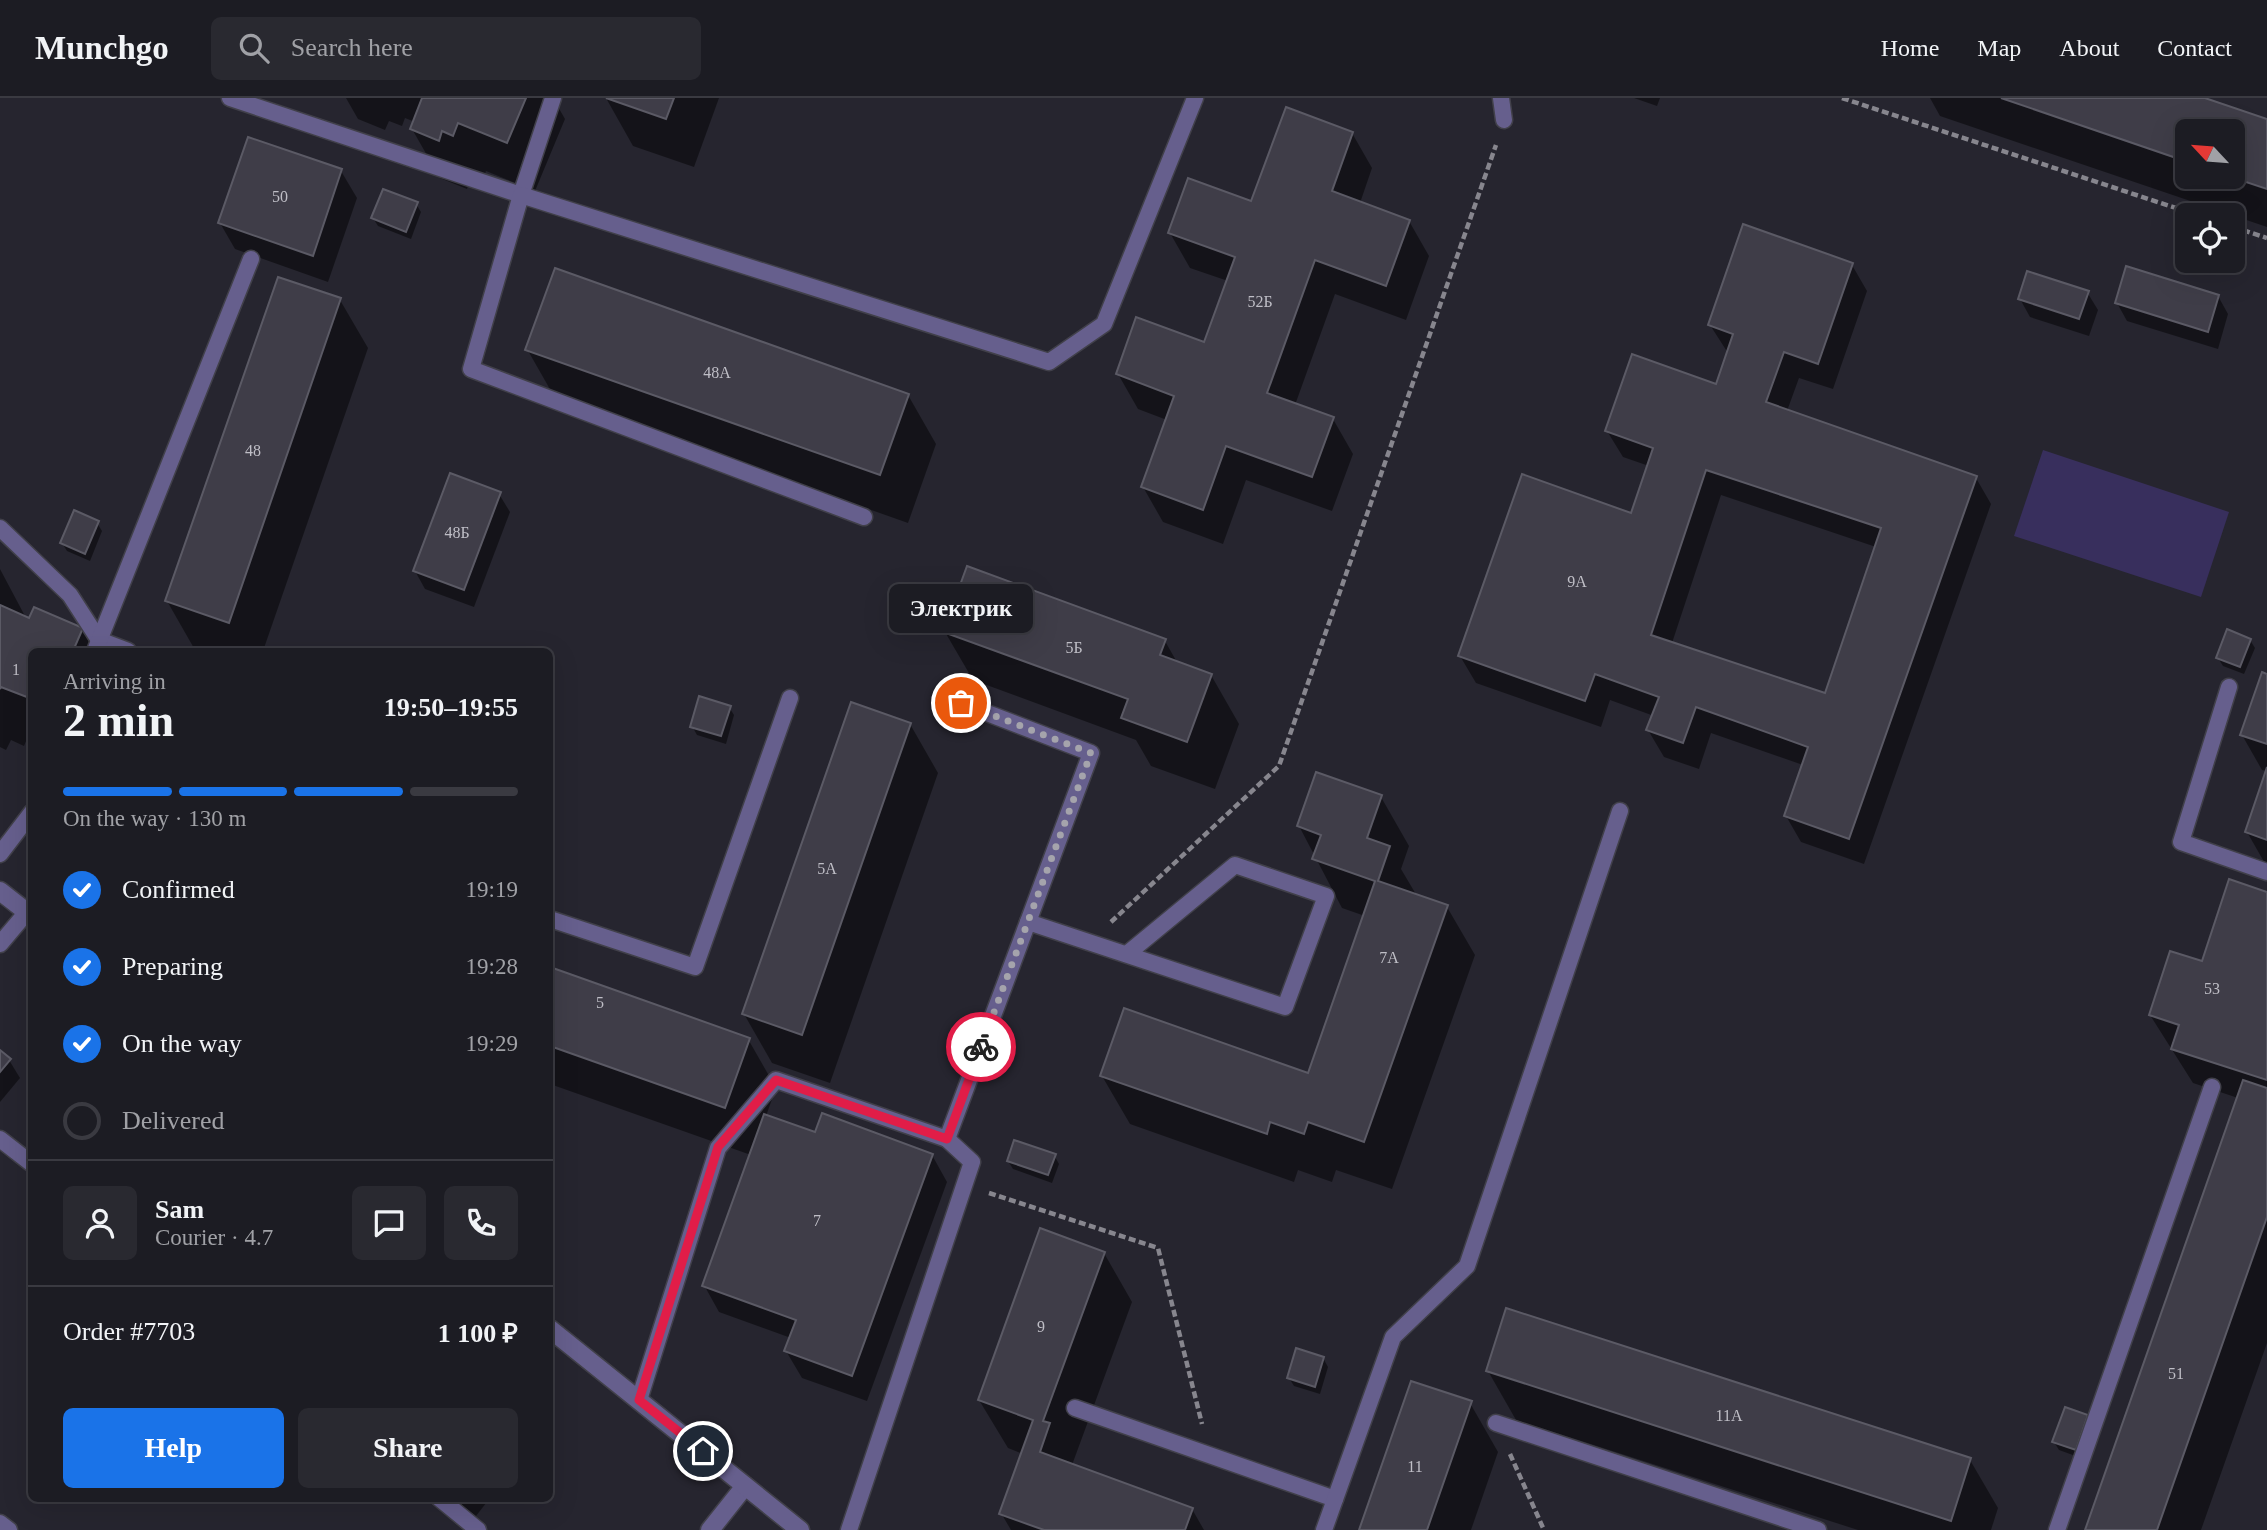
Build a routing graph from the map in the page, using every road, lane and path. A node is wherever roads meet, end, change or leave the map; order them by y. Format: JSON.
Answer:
{"nodes":[{"id":1,"x":230,"y":98,"type":"edge"},
{"id":2,"x":553,"y":98,"type":"edge"},
{"id":3,"x":1195,"y":98,"type":"edge"},
{"id":4,"x":1501,"y":98,"type":"edge"},
{"id":5,"x":1842,"y":98,"type":"edge"},
{"id":6,"x":1504,"y":120,"type":"joint"},
{"id":7,"x":521,"y":195,"type":"junction"},
{"id":8,"x":2175,"y":208,"type":"edge"},
{"id":9,"x":2245,"y":231,"type":"edge"},
{"id":10,"x":2267,"y":238,"type":"edge"},
{"id":11,"x":251,"y":258,"type":"dead end"},
{"id":12,"x":864,"y":517,"type":"dead end"},
{"id":13,"x":0,"y":528,"type":"edge"},
{"id":14,"x":97,"y":645,"type":"edge"},
{"id":15,"x":2229,"y":687,"type":"dead end"},
{"id":16,"x":790,"y":698,"type":"dead end"},
{"id":17,"x":961,"y":703,"type":"dead end"},
{"id":18,"x":1620,"y":811,"type":"dead end"},
{"id":19,"x":28,"y":817,"type":"edge"},
{"id":20,"x":0,"y":853,"type":"edge"},
{"id":21,"x":2267,"y":872,"type":"edge"},
{"id":22,"x":0,"y":891,"type":"edge"},
{"id":23,"x":28,"y":913,"type":"edge"},
{"id":24,"x":28,"y":915,"type":"edge"},
{"id":25,"x":553,"y":920,"type":"edge"},
{"id":26,"x":1028,"y":922,"type":"junction"},
{"id":27,"x":1089,"y":941,"type":"junction"},
{"id":28,"x":0,"y":944,"type":"edge"},
{"id":29,"x":1127,"y":954,"type":"junction"},
{"id":30,"x":2213,"y":1087,"type":"dead end"},
{"id":31,"x":0,"y":1139,"type":"edge"},
{"id":32,"x":947,"y":1139,"type":"junction"},
{"id":33,"x":28,"y":1161,"type":"edge"},
{"id":34,"x":964,"y":1185,"type":"junction"},
{"id":35,"x":553,"y":1331,"type":"edge"},
{"id":36,"x":639,"y":1400,"type":"junction"},
{"id":37,"x":1074,"y":1408,"type":"dead end"},
{"id":38,"x":1496,"y":1423,"type":"joint"},
{"id":39,"x":1209,"y":1455,"type":"junction"},
{"id":40,"x":745,"y":1486,"type":"junction"},
{"id":41,"x":1335,"y":1499,"type":"junction"},
{"id":42,"x":444,"y":1502,"type":"edge"},
{"id":43,"x":0,"y":1523,"type":"edge"},
{"id":44,"x":9,"y":1530,"type":"edge"},
{"id":45,"x":478,"y":1530,"type":"edge"},
{"id":46,"x":710,"y":1530,"type":"edge"},
{"id":47,"x":800,"y":1530,"type":"edge"},
{"id":48,"x":849,"y":1530,"type":"edge"},
{"id":49,"x":1324,"y":1530,"type":"edge"},
{"id":50,"x":1544,"y":1530,"type":"edge"},
{"id":51,"x":1818,"y":1530,"type":"edge"},
{"id":52,"x":2057,"y":1530,"type":"edge"}],
"edges":[{"from":1,"to":7,"type":"lane"},
{"from":2,"to":7,"type":"lane"},
{"from":3,"to":7,"type":"lane"},
{"from":4,"to":6,"type":"lane"},
{"from":5,"to":8,"type":"path"},
{"from":6,"to":27,"type":"path"},
{"from":7,"to":12,"type":"lane"},
{"from":9,"to":10,"type":"path"},
{"from":11,"to":14,"type":"lane"},
{"from":13,"to":14,"type":"lane"},
{"from":15,"to":21,"type":"lane"},
{"from":16,"to":25,"type":"lane"},
{"from":17,"to":26,"type":"lane"},
{"from":18,"to":41,"type":"lane"},
{"from":19,"to":20,"type":"lane"},
{"from":22,"to":23,"type":"street"},
{"from":24,"to":28,"type":"lane"},
{"from":26,"to":27,"type":"lane"},
{"from":26,"to":32,"type":"lane"},
{"from":27,"to":29,"type":"lane"},
{"from":29,"to":29,"type":"lane"},
{"from":30,"to":52,"type":"lane"},
{"from":31,"to":33,"type":"lane"},
{"from":32,"to":34,"type":"lane"},
{"from":32,"to":36,"type":"lane"},
{"from":34,"to":39,"type":"path"},
{"from":34,"to":48,"type":"lane"},
{"from":35,"to":36,"type":"street"},
{"from":36,"to":40,"type":"street"},
{"from":37,"to":39,"type":"lane"},
{"from":38,"to":50,"type":"path"},
{"from":38,"to":51,"type":"lane"},
{"from":39,"to":41,"type":"lane"},
{"from":40,"to":46,"type":"street"},
{"from":40,"to":47,"type":"street"},
{"from":41,"to":49,"type":"lane"},
{"from":42,"to":45,"type":"lane"},
{"from":43,"to":44,"type":"lane"}]}
